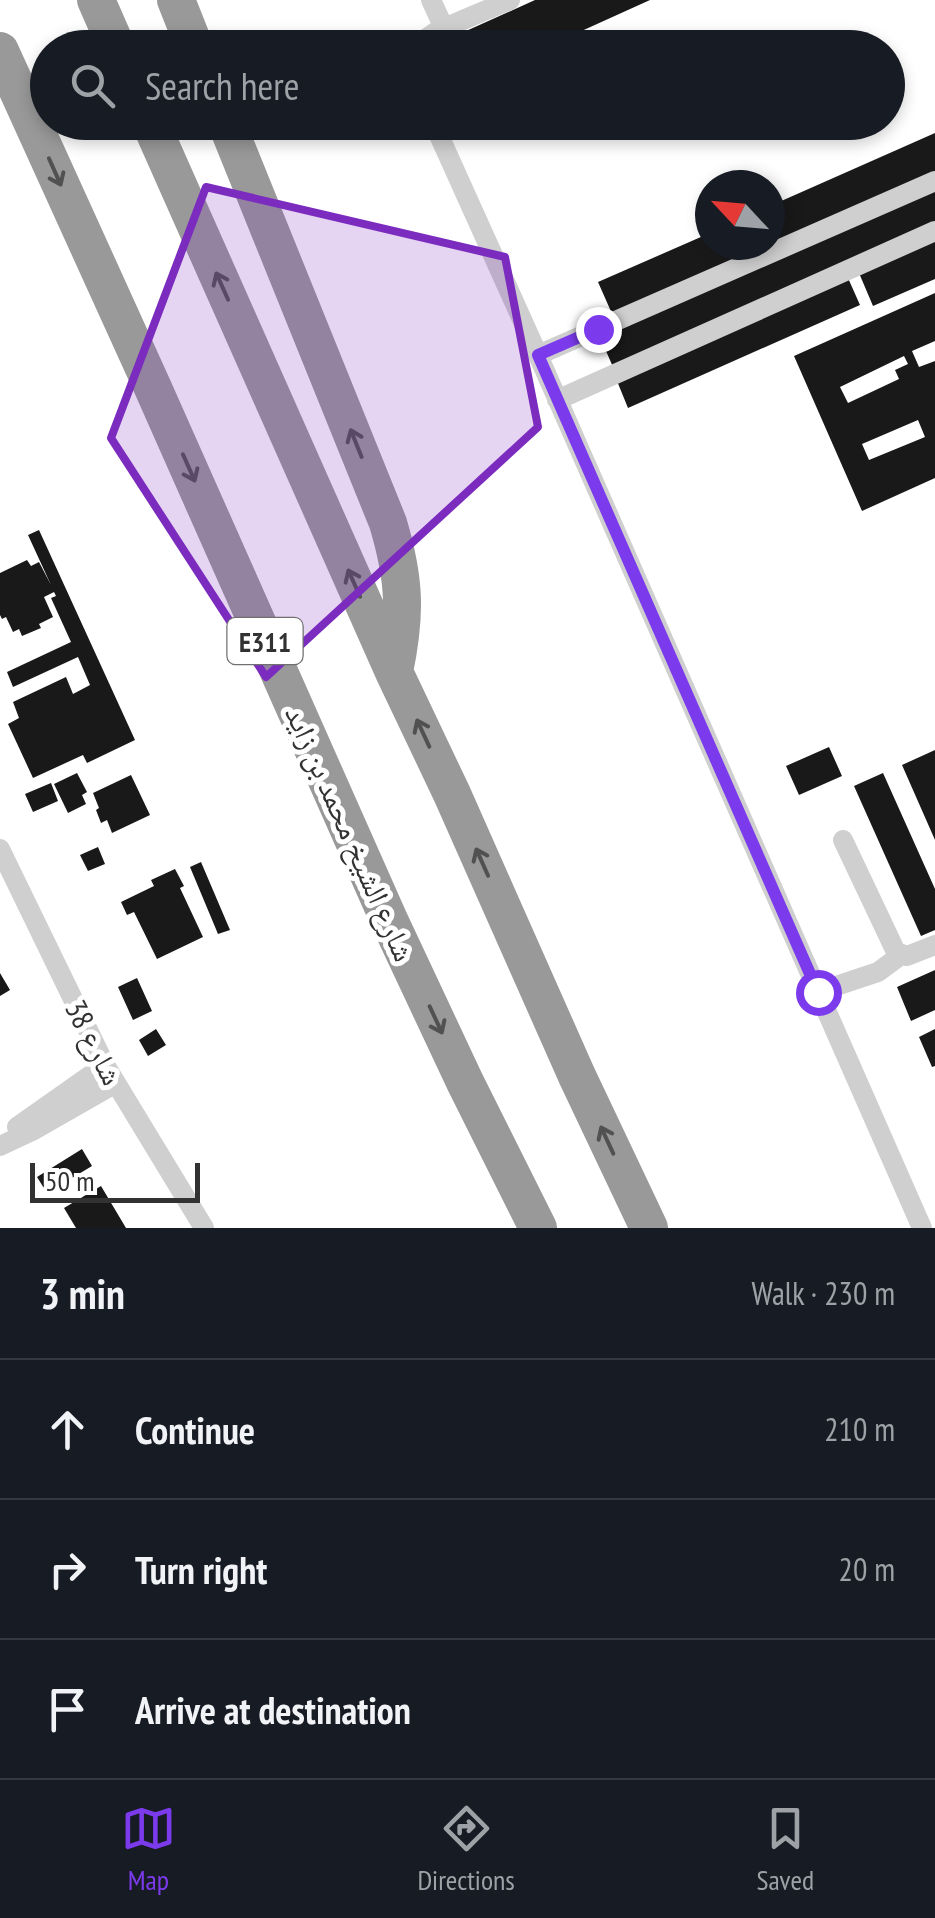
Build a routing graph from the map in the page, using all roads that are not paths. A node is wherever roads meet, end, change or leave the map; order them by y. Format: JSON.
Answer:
{"nodes":[{"id":1,"x":96,"y":0,"type":"edge"},
{"id":2,"x":176,"y":0,"type":"edge"},
{"id":3,"x":430,"y":0,"type":"edge"},
{"id":4,"x":510,"y":0,"type":"edge"},
{"id":5,"x":485,"y":5,"type":"edge"},
{"id":6,"x":444,"y":28,"type":"junction"},
{"id":7,"x":109,"y":30,"type":"edge"},
{"id":8,"x":188,"y":30,"type":"edge"},
{"id":9,"x":441,"y":30,"type":"edge"},
{"id":10,"x":0,"y":51,"type":"edge"},
{"id":11,"x":30,"y":117,"type":"edge"},
{"id":12,"x":40,"y":140,"type":"edge"},
{"id":13,"x":158,"y":140,"type":"edge"},
{"id":14,"x":233,"y":140,"type":"edge"},
{"id":15,"x":441,"y":140,"type":"edge"},
{"id":16,"x":935,"y":181,"type":"edge"},
{"id":17,"x":935,"y":231,"type":"edge"},
{"id":18,"x":538,"y":355,"type":"junction"},
{"id":19,"x":557,"y":400,"type":"junction"},
{"id":20,"x":394,"y":672,"type":"junction"},
{"id":21,"x":843,"y":840,"type":"dead end"},
{"id":22,"x":0,"y":849,"type":"edge"},
{"id":23,"x":935,"y":945,"type":"edge"},
{"id":24,"x":900,"y":955,"type":"junction"},
{"id":25,"x":818,"y":992,"type":"junction"},
{"id":26,"x":110,"y":1074,"type":"junction"},
{"id":27,"x":0,"y":1144,"type":"edge"},
{"id":28,"x":204,"y":1228,"type":"edge"},
{"id":29,"x":538,"y":1228,"type":"edge"},
{"id":30,"x":649,"y":1228,"type":"edge"},
{"id":31,"x":922,"y":1228,"type":"edge"}],
"edges":[{"from":1,"to":7,"type":"highway"},
{"from":2,"to":8,"type":"highway"},
{"from":3,"to":6,"type":"street"},
{"from":4,"to":5,"type":"street"},
{"from":5,"to":6,"type":"street"},
{"from":6,"to":9,"type":"street"},
{"from":10,"to":11,"type":"highway","name":"شارع الشيخ محمد بن زايد","number":"E311","one_way":true},
{"from":12,"to":29,"type":"highway","name":"شارع الشيخ محمد بن زايد","number":"E311","one_way":true},
{"from":20,"to":13,"type":"highway","one_way":true},
{"from":20,"to":14,"type":"highway","one_way":true},
{"from":15,"to":18,"type":"street"},
{"from":16,"to":18,"type":"street"},
{"from":17,"to":19,"type":"street"},
{"from":18,"to":19,"type":"street"},
{"from":19,"to":25,"type":"street"},
{"from":30,"to":20,"type":"highway","one_way":true},
{"from":21,"to":24,"type":"street"},
{"from":22,"to":26,"type":"street","name":"شارع 38"},
{"from":23,"to":24,"type":"street"},
{"from":24,"to":25,"type":"street"},
{"from":25,"to":31,"type":"street"},
{"from":26,"to":27,"type":"street"},
{"from":26,"to":28,"type":"street","name":"شارع 38"}]}
